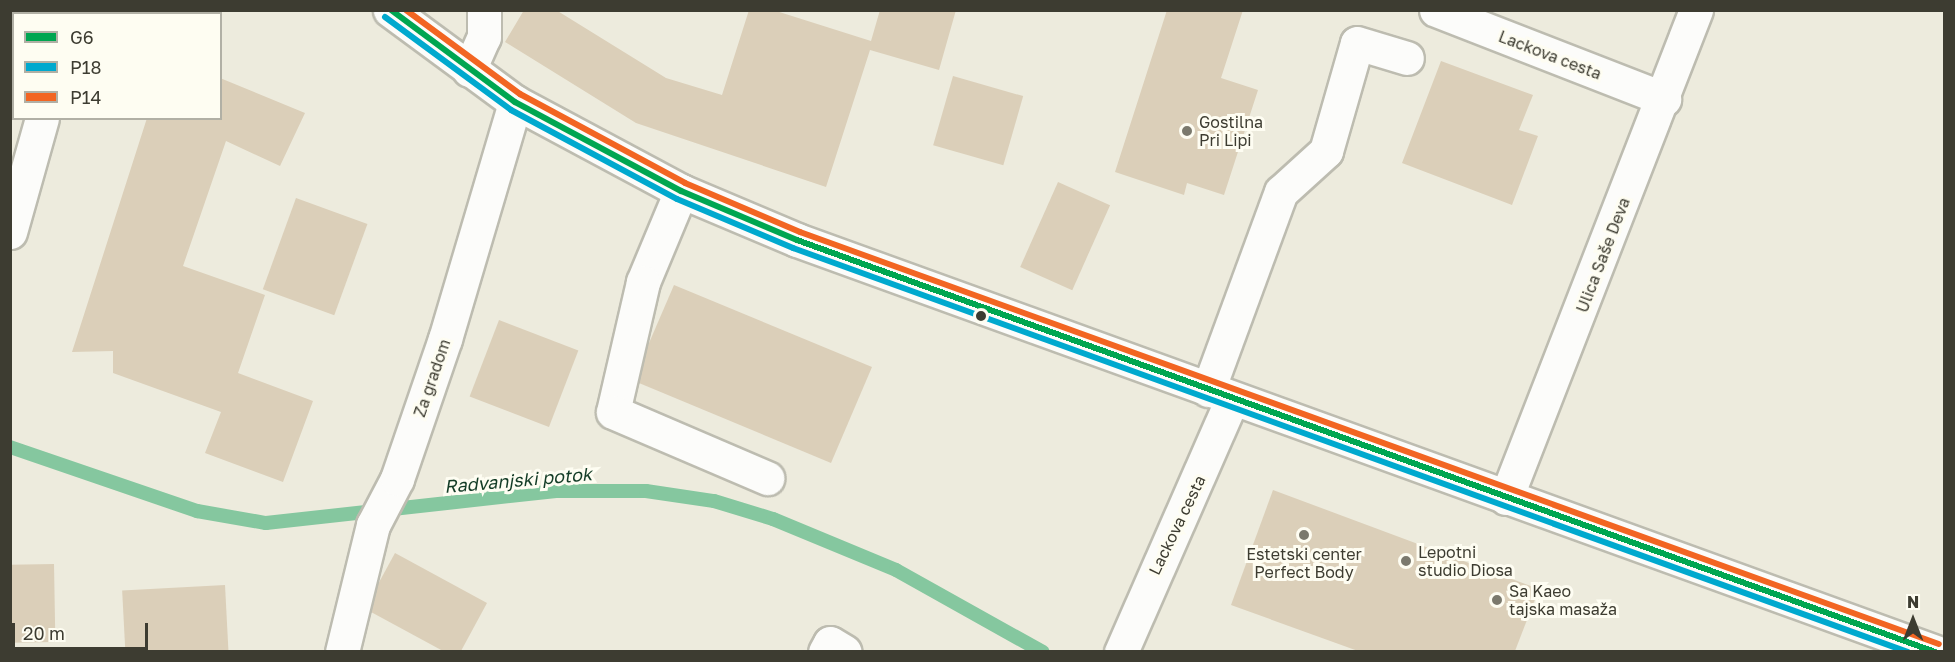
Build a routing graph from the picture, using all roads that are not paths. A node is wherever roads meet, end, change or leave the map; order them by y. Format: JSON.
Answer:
{"nodes":[{"id":1,"x":390,"y":10,"type":"edge"},
{"id":2,"x":484,"y":10,"type":"edge"},
{"id":3,"x":1436,"y":10,"type":"edge"},
{"id":4,"x":1696,"y":10,"type":"edge"},
{"id":5,"x":1407,"y":58,"type":"dead end"},
{"id":6,"x":470,"y":70,"type":"junction"},
{"id":7,"x":1664,"y":99,"type":"junction"},
{"id":8,"x":515,"y":102,"type":"junction"},
{"id":9,"x":41,"y":120,"type":"edge"},
{"id":10,"x":681,"y":191,"type":"junction"},
{"id":11,"x":10,"y":232,"type":"edge"},
{"id":12,"x":1220,"y":395,"type":"junction"},
{"id":13,"x":767,"y":478,"type":"dead end"},
{"id":14,"x":1506,"y":498,"type":"junction"},
{"id":15,"x":342,"y":651,"type":"edge"},
{"id":16,"x":825,"y":651,"type":"edge"},
{"id":17,"x":845,"y":651,"type":"edge"},
{"id":18,"x":1121,"y":651,"type":"edge"},
{"id":19,"x":1936,"y":651,"type":"edge"}],
"edges":[{"from":1,"to":6,"type":"street"},
{"from":2,"to":6,"type":"street"},
{"from":3,"to":7,"type":"street","name":"Lackova cesta"},
{"from":4,"to":7,"type":"street","name":"Ulica Saše Deva"},
{"from":5,"to":12,"type":"street","name":"Lackova cesta"},
{"from":6,"to":8,"type":"street"},
{"from":7,"to":14,"type":"street","name":"Ulica Saše Deva"},
{"from":8,"to":10,"type":"street"},
{"from":8,"to":15,"type":"street","name":"Za gradom"},
{"from":9,"to":11,"type":"street"},
{"from":10,"to":12,"type":"street"},
{"from":10,"to":13,"type":"street"},
{"from":12,"to":14,"type":"street"},
{"from":12,"to":18,"type":"street","name":"Lackova cesta"},
{"from":14,"to":19,"type":"street"},
{"from":16,"to":17,"type":"street"}]}
